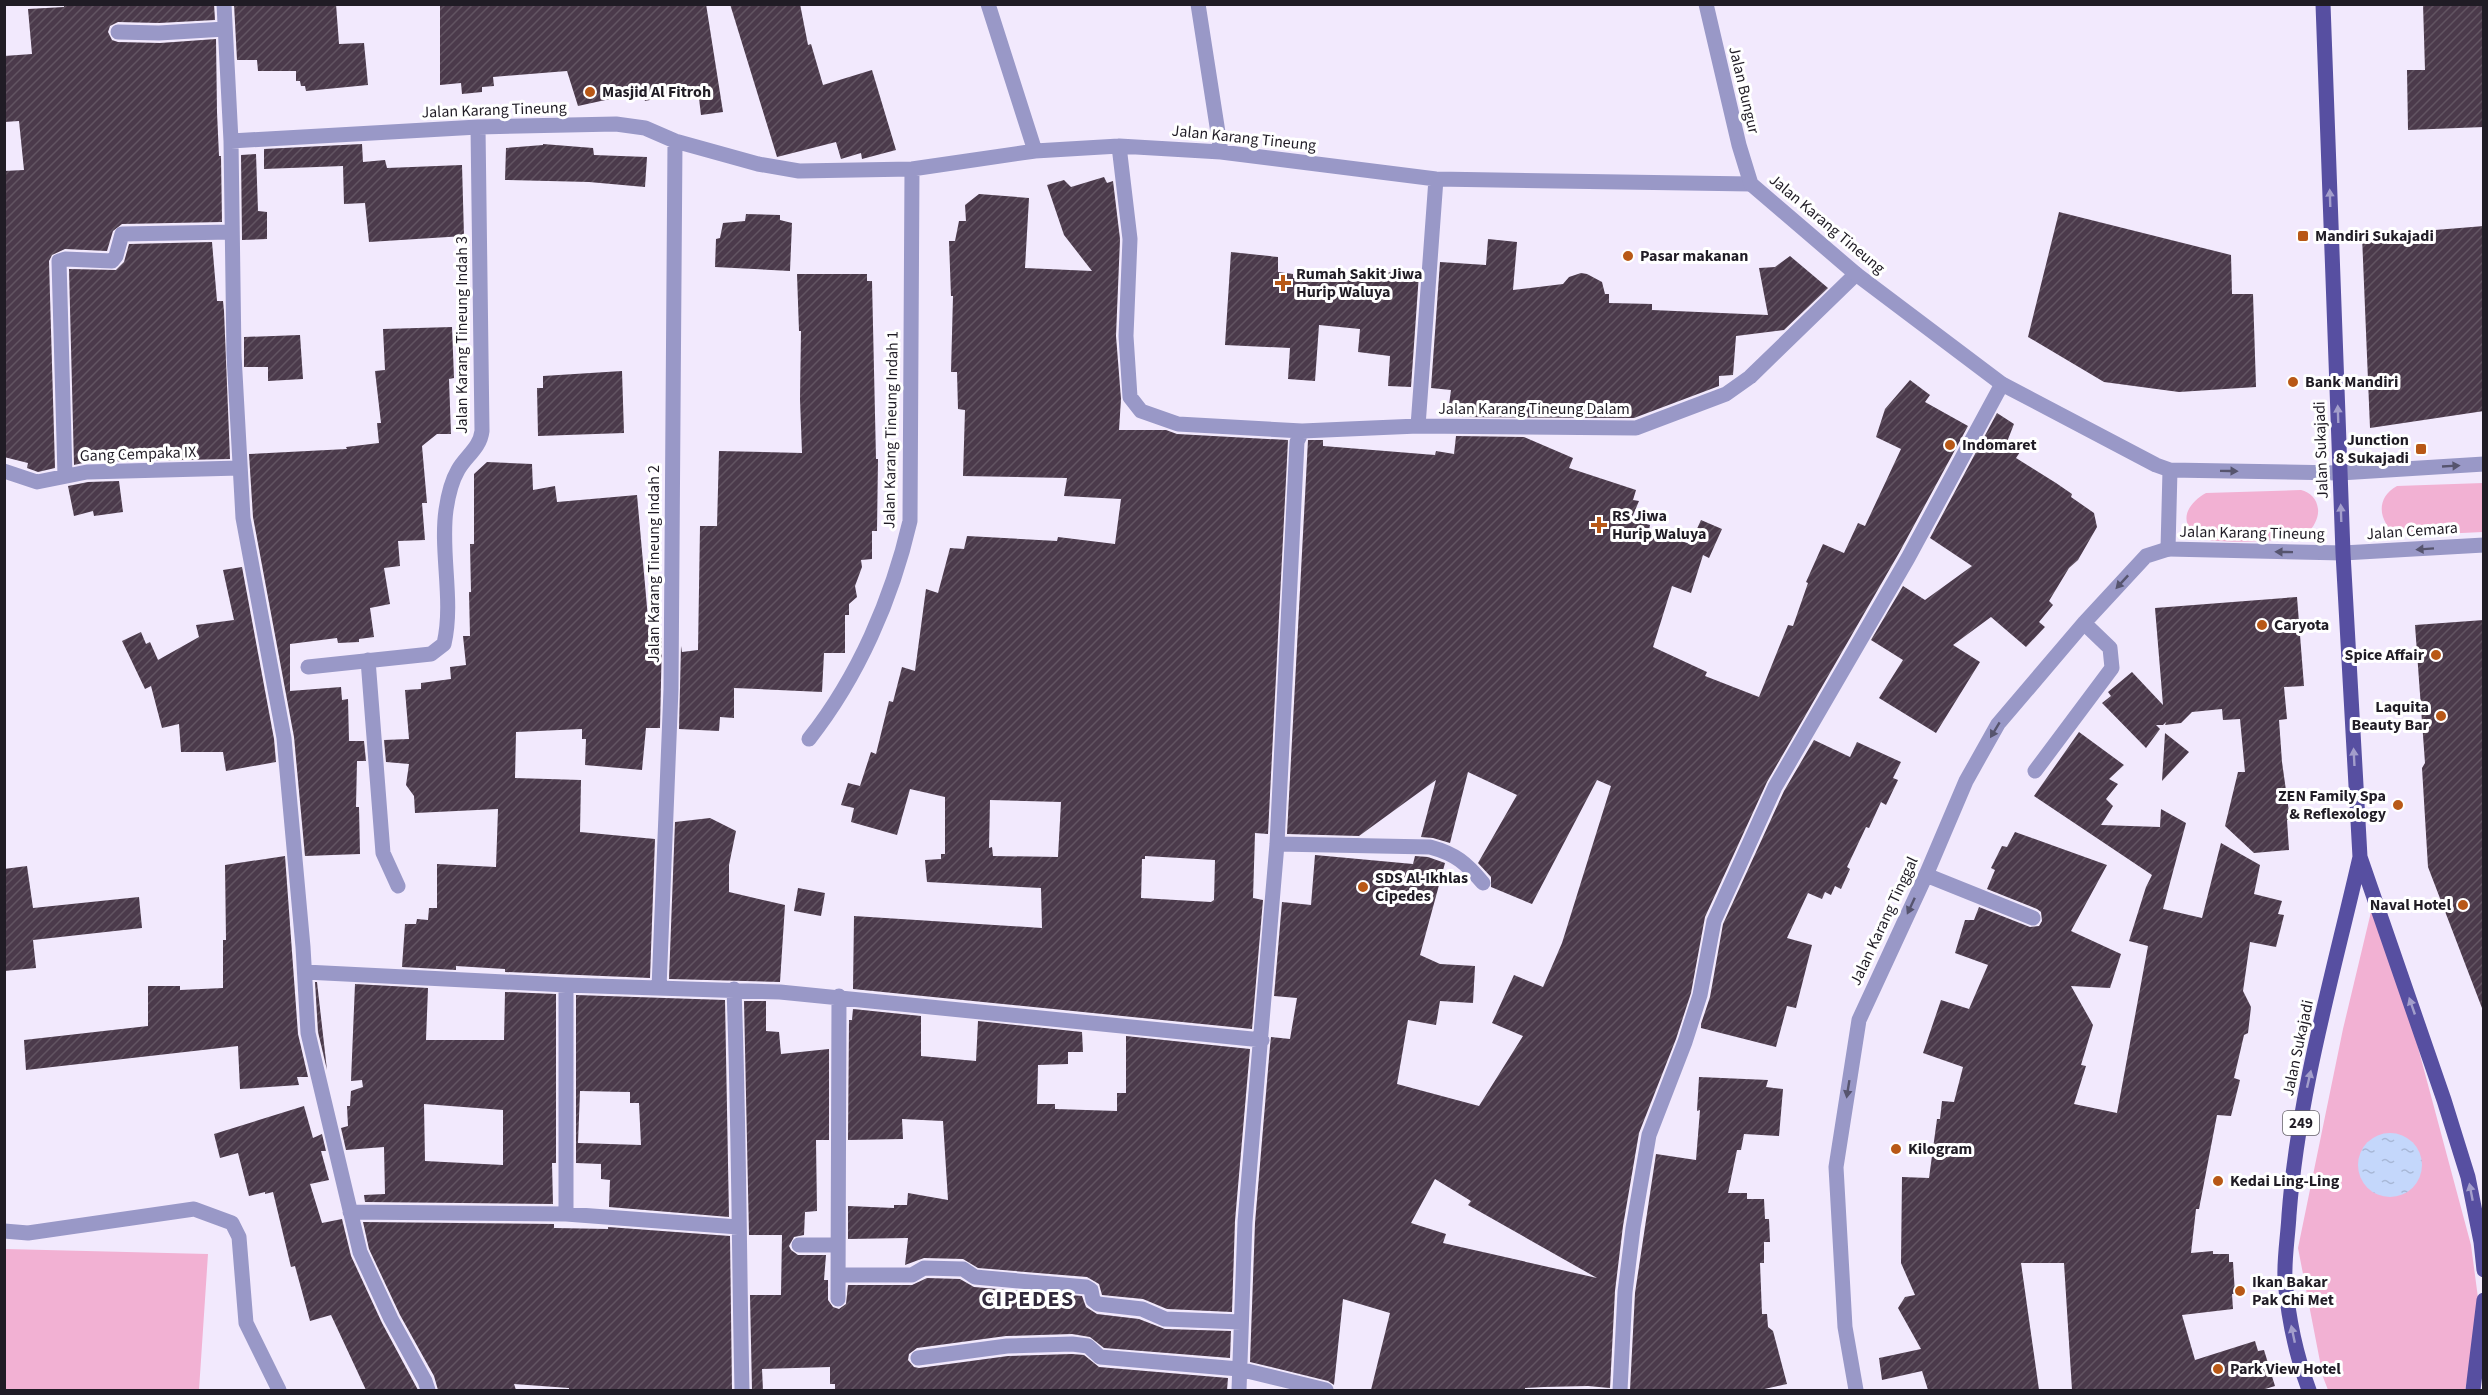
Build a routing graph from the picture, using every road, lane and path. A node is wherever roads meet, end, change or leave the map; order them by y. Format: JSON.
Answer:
{"nodes":[{"id":1,"x":224,"y":4,"type":"edge"},
{"id":2,"x":988,"y":4,"type":"edge"},
{"id":3,"x":1198,"y":4,"type":"edge"},
{"id":4,"x":1706,"y":4,"type":"edge"},
{"id":5,"x":2323,"y":4,"type":"edge"},
{"id":6,"x":225,"y":29,"type":"junction"},
{"id":7,"x":118,"y":32,"type":"dead end"},
{"id":8,"x":478,"y":127,"type":"junction"},
{"id":9,"x":231,"y":141,"type":"junction"},
{"id":10,"x":675,"y":141,"type":"junction"},
{"id":11,"x":1119,"y":146,"type":"junction"},
{"id":12,"x":1035,"y":151,"type":"junction"},
{"id":13,"x":1221,"y":152,"type":"junction"},
{"id":14,"x":912,"y":169,"type":"junction"},
{"id":15,"x":1436,"y":179,"type":"junction"},
{"id":16,"x":1750,"y":184,"type":"junction"},
{"id":17,"x":231,"y":232,"type":"junction"},
{"id":18,"x":1856,"y":274,"type":"junction"},
{"id":19,"x":2002,"y":384,"type":"junction"},
{"id":20,"x":1418,"y":426,"type":"junction"},
{"id":21,"x":1302,"y":431,"type":"junction"},
{"id":22,"x":2484,"y":464,"type":"edge"},
{"id":23,"x":240,"y":468,"type":"junction"},
{"id":24,"x":2170,"y":470,"type":"junction"},
{"id":25,"x":4,"y":471,"type":"edge"},
{"id":26,"x":2340,"y":473,"type":"junction"},
{"id":27,"x":65,"y":476,"type":"junction"},
{"id":28,"x":2484,"y":545,"type":"edge"},
{"id":29,"x":2168,"y":549,"type":"junction"},
{"id":30,"x":2343,"y":553,"type":"junction"},
{"id":31,"x":2084,"y":623,"type":"junction"},
{"id":32,"x":368,"y":660,"type":"junction"},
{"id":33,"x":308,"y":667,"type":"dead end"},
{"id":34,"x":809,"y":739,"type":"dead end"},
{"id":35,"x":2035,"y":771,"type":"dead end"},
{"id":36,"x":1277,"y":844,"type":"junction"},
{"id":37,"x":2360,"y":857,"type":"junction"},
{"id":38,"x":1926,"y":875,"type":"junction"},
{"id":39,"x":1483,"y":883,"type":"dead end"},
{"id":40,"x":399,"y":886,"type":"dead end"},
{"id":41,"x":2034,"y":918,"type":"dead end"},
{"id":42,"x":305,"y":972,"type":"junction"},
{"id":43,"x":566,"y":985,"type":"junction"},
{"id":44,"x":659,"y":988,"type":"junction"},
{"id":45,"x":734,"y":988,"type":"junction"},
{"id":46,"x":839,"y":996,"type":"junction"},
{"id":47,"x":1262,"y":1040,"type":"junction"},
{"id":48,"x":350,"y":1212,"type":"junction"},
{"id":49,"x":567,"y":1214,"type":"junction"},
{"id":50,"x":738,"y":1227,"type":"junction"},
{"id":51,"x":4,"y":1231,"type":"edge"},
{"id":52,"x":799,"y":1245,"type":"dead end"},
{"id":53,"x":837,"y":1245,"type":"junction"},
{"id":54,"x":2484,"y":1270,"type":"edge"},
{"id":55,"x":838,"y":1275,"type":"junction"},
{"id":56,"x":837,"y":1299,"type":"dead end"},
{"id":57,"x":2484,"y":1300,"type":"edge"},
{"id":58,"x":1241,"y":1322,"type":"junction"},
{"id":59,"x":918,"y":1358,"type":"dead end"},
{"id":60,"x":1239,"y":1370,"type":"junction"},
{"id":61,"x":279,"y":1390,"type":"edge"},
{"id":62,"x":428,"y":1390,"type":"edge"},
{"id":63,"x":742,"y":1390,"type":"edge"},
{"id":64,"x":1239,"y":1390,"type":"edge"},
{"id":65,"x":1326,"y":1390,"type":"edge"},
{"id":66,"x":1620,"y":1390,"type":"edge"},
{"id":67,"x":1857,"y":1390,"type":"edge"},
{"id":68,"x":2309,"y":1390,"type":"edge"},
{"id":69,"x":2473,"y":1390,"type":"edge"}],
"edges":[{"from":1,"to":6,"type":"street"},
{"from":2,"to":12,"type":"street"},
{"from":3,"to":13,"type":"street"},
{"from":4,"to":16,"type":"street","name":"Jalan Bungur"},
{"from":26,"to":5,"type":"main road","name":"Jalan Sukajadi","one_way":true},
{"from":6,"to":7,"type":"street"},
{"from":6,"to":9,"type":"street"},
{"from":8,"to":9,"type":"street","name":"Jalan Karang Tineung"},
{"from":8,"to":10,"type":"street","name":"Jalan Karang Tineung"},
{"from":8,"to":32,"type":"street","name":"Jalan Karang Tineung Indah 3"},
{"from":9,"to":17,"type":"street"},
{"from":10,"to":14,"type":"street","name":"Jalan Karang Tineung"},
{"from":10,"to":44,"type":"street","name":"Jalan Karang Tineung Indah 2"},
{"from":11,"to":12,"type":"street","name":"Jalan Karang Tineung"},
{"from":11,"to":13,"type":"street","name":"Jalan Karang Tineung"},
{"from":11,"to":21,"type":"street","name":"Jalan Karang Tineung Dalam"},
{"from":12,"to":14,"type":"street","name":"Jalan Karang Tineung"},
{"from":13,"to":15,"type":"street","name":"Jalan Karang Tineung"},
{"from":14,"to":34,"type":"street","name":"Jalan Karang Tineung Indah 1"},
{"from":15,"to":16,"type":"street","name":"Jalan Karang Tineung"},
{"from":15,"to":20,"type":"street"},
{"from":16,"to":18,"type":"street","name":"Jalan Karang Tineung"},
{"from":17,"to":23,"type":"street"},
{"from":17,"to":27,"type":"street"},
{"from":18,"to":19,"type":"street","name":"Jalan Karang Tineung"},
{"from":18,"to":20,"type":"street","name":"Jalan Karang Tineung Dalam"},
{"from":19,"to":24,"type":"street","name":"Jalan Karang Tineung"},
{"from":19,"to":66,"type":"street"},
{"from":20,"to":21,"type":"street","name":"Jalan Karang Tineung Dalam"},
{"from":21,"to":36,"type":"street"},
{"from":26,"to":22,"type":"street","one_way":true},
{"from":23,"to":27,"type":"street","name":"Gang Cempaka IX"},
{"from":23,"to":42,"type":"street"},
{"from":24,"to":26,"type":"street","name":"Jalan Karang Tineung","one_way":true},
{"from":24,"to":29,"type":"street","name":"Jalan Karang Tineung"},
{"from":25,"to":27,"type":"street","name":"Gang Cempaka IX"},
{"from":30,"to":26,"type":"main road","name":"Jalan Sukajadi","one_way":true},
{"from":28,"to":30,"type":"street","name":"Jalan Cemara","one_way":true},
{"from":30,"to":29,"type":"street","name":"Jalan Karang Tineung","one_way":true},
{"from":29,"to":31,"type":"street","name":"Jalan Karang Tinggal","one_way":true},
{"from":37,"to":30,"type":"main road","name":"Jalan Sukajadi","number":"249","one_way":true},
{"from":31,"to":35,"type":"street"},
{"from":31,"to":38,"type":"street","name":"Jalan Karang Tinggal","one_way":true},
{"from":32,"to":33,"type":"street","name":"Jalan Karang Tineung Indah 3"},
{"from":32,"to":40,"type":"street"},
{"from":36,"to":39,"type":"street"},
{"from":36,"to":47,"type":"street"},
{"from":54,"to":37,"type":"main road","name":"Jalan Sukajadi","number":"249","one_way":true},
{"from":68,"to":37,"type":"main road","name":"Jalan Sukajadi","number":"249","one_way":true},
{"from":38,"to":41,"type":"street"},
{"from":38,"to":67,"type":"street","name":"Jalan Karang Tinggal","one_way":true},
{"from":42,"to":43,"type":"street"},
{"from":42,"to":48,"type":"street"},
{"from":43,"to":44,"type":"street"},
{"from":43,"to":49,"type":"street"},
{"from":44,"to":45,"type":"street"},
{"from":45,"to":46,"type":"street"},
{"from":45,"to":50,"type":"street"},
{"from":46,"to":47,"type":"street"},
{"from":46,"to":53,"type":"street"},
{"from":47,"to":58,"type":"street"},
{"from":48,"to":49,"type":"street"},
{"from":48,"to":62,"type":"street"},
{"from":49,"to":50,"type":"street"},
{"from":50,"to":63,"type":"street"},
{"from":51,"to":61,"type":"street"},
{"from":52,"to":53,"type":"street"},
{"from":53,"to":55,"type":"street"},
{"from":55,"to":56,"type":"street"},
{"from":55,"to":58,"type":"street"},
{"from":57,"to":69,"type":"main road"},
{"from":58,"to":60,"type":"street"},
{"from":59,"to":60,"type":"street"},
{"from":60,"to":64,"type":"street"},
{"from":60,"to":65,"type":"street"}]}
